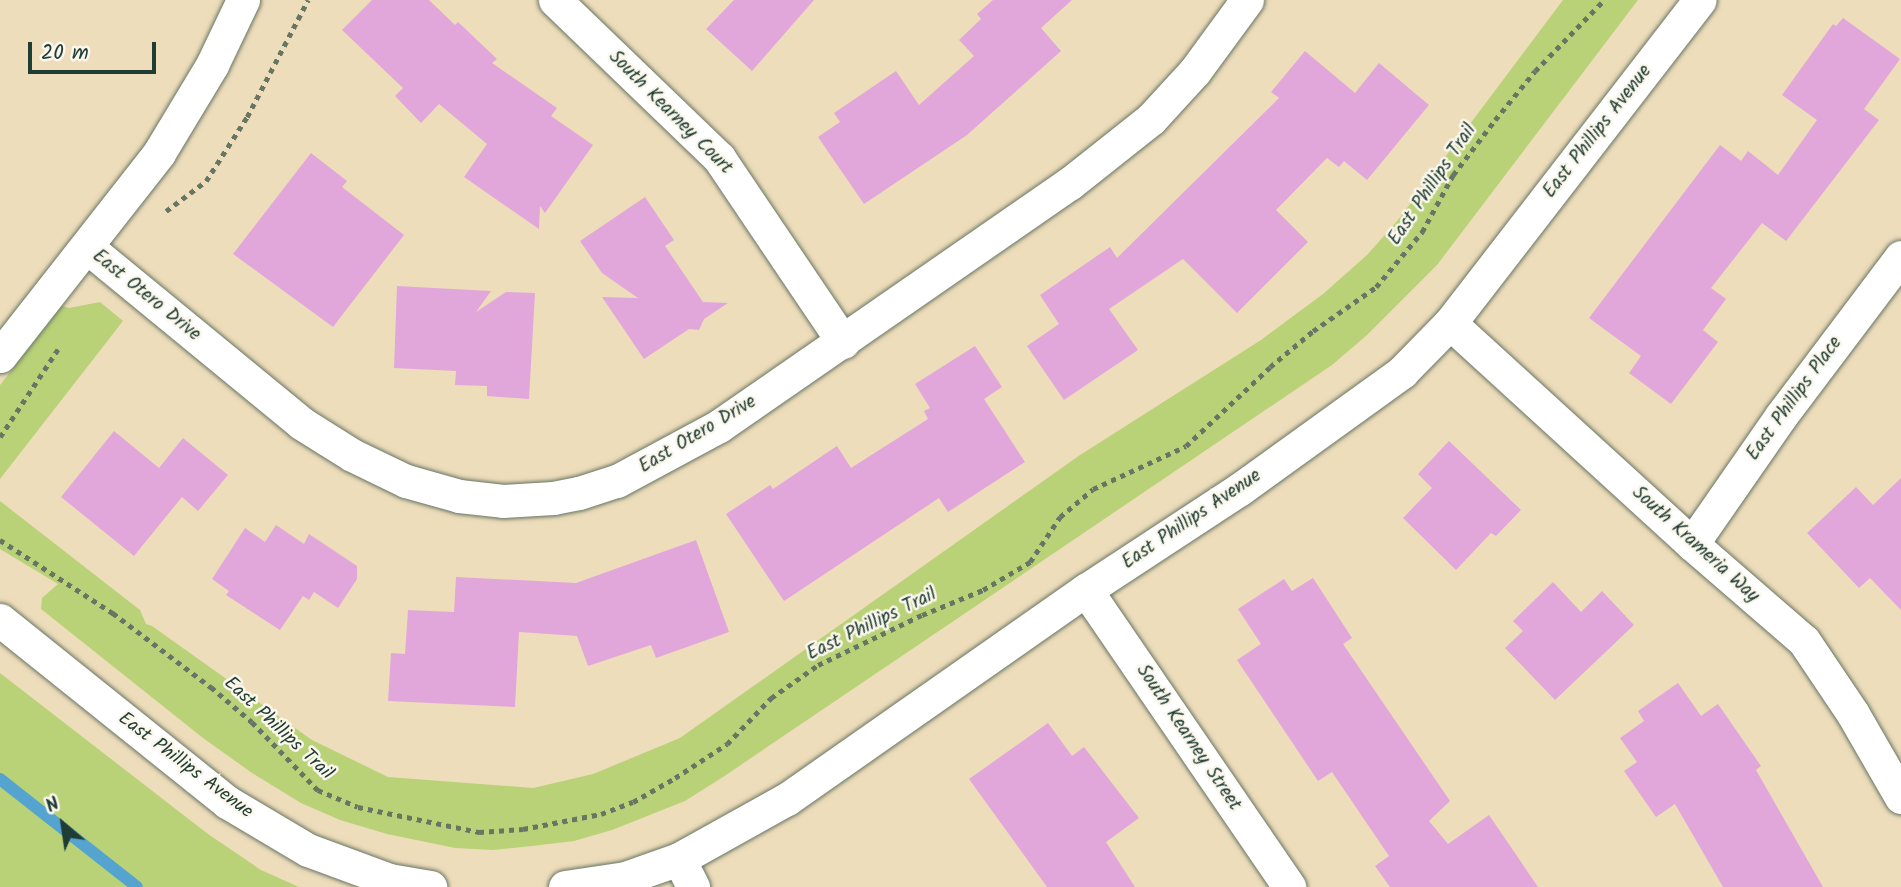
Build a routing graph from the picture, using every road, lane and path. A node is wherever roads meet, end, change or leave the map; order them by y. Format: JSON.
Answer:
{"nodes":[{"id":1,"x":243,"y":0,"type":"edge"},
{"id":2,"x":308,"y":0,"type":"edge"},
{"id":3,"x":555,"y":0,"type":"edge"},
{"id":4,"x":1248,"y":0,"type":"edge"},
{"id":5,"x":1604,"y":0,"type":"edge"},
{"id":6,"x":1700,"y":0,"type":"edge"},
{"id":7,"x":158,"y":216,"type":"dead end"},
{"id":8,"x":87,"y":247,"type":"junction"},
{"id":9,"x":1901,"y":257,"type":"edge"},
{"id":10,"x":1450,"y":323,"type":"junction"},
{"id":11,"x":66,"y":336,"type":"dead end"},
{"id":12,"x":843,"y":342,"type":"junction"},
{"id":13,"x":0,"y":356,"type":"edge"},
{"id":14,"x":0,"y":437,"type":"edge"},
{"id":15,"x":0,"y":540,"type":"edge"},
{"id":16,"x":1692,"y":544,"type":"junction"},
{"id":17,"x":1086,"y":590,"type":"junction"},
{"id":18,"x":0,"y":620,"type":"edge"},
{"id":19,"x":1901,"y":797,"type":"edge"},
{"id":20,"x":686,"y":873,"type":"edge"},
{"id":21,"x":430,"y":887,"type":"edge"},
{"id":22,"x":565,"y":887,"type":"edge"},
{"id":23,"x":1289,"y":887,"type":"edge"}],
"edges":[{"from":1,"to":8,"type":"street"},
{"from":2,"to":7,"type":"path"},
{"from":3,"to":12,"type":"street","name":"South Kearney Court"},
{"from":4,"to":12,"type":"street","name":"East Otero Drive"},
{"from":5,"to":15,"type":"path","name":"East Phillips Trail"},
{"from":6,"to":10,"type":"street","name":"East Phillips Avenue"},
{"from":8,"to":12,"type":"street","name":"East Otero Drive"},
{"from":8,"to":13,"type":"street"},
{"from":9,"to":16,"type":"street","name":"East Phillips Place"},
{"from":10,"to":16,"type":"street","name":"South Krameria Way"},
{"from":10,"to":17,"type":"street","name":"East Phillips Avenue"},
{"from":11,"to":14,"type":"path"},
{"from":16,"to":19,"type":"street","name":"South Krameria Way"},
{"from":17,"to":20,"type":"street","name":"East Phillips Avenue"},
{"from":17,"to":23,"type":"street","name":"South Kearney Street"},
{"from":18,"to":21,"type":"street","name":"East Phillips Avenue"},
{"from":20,"to":22,"type":"street","name":"East Phillips Avenue"}]}
